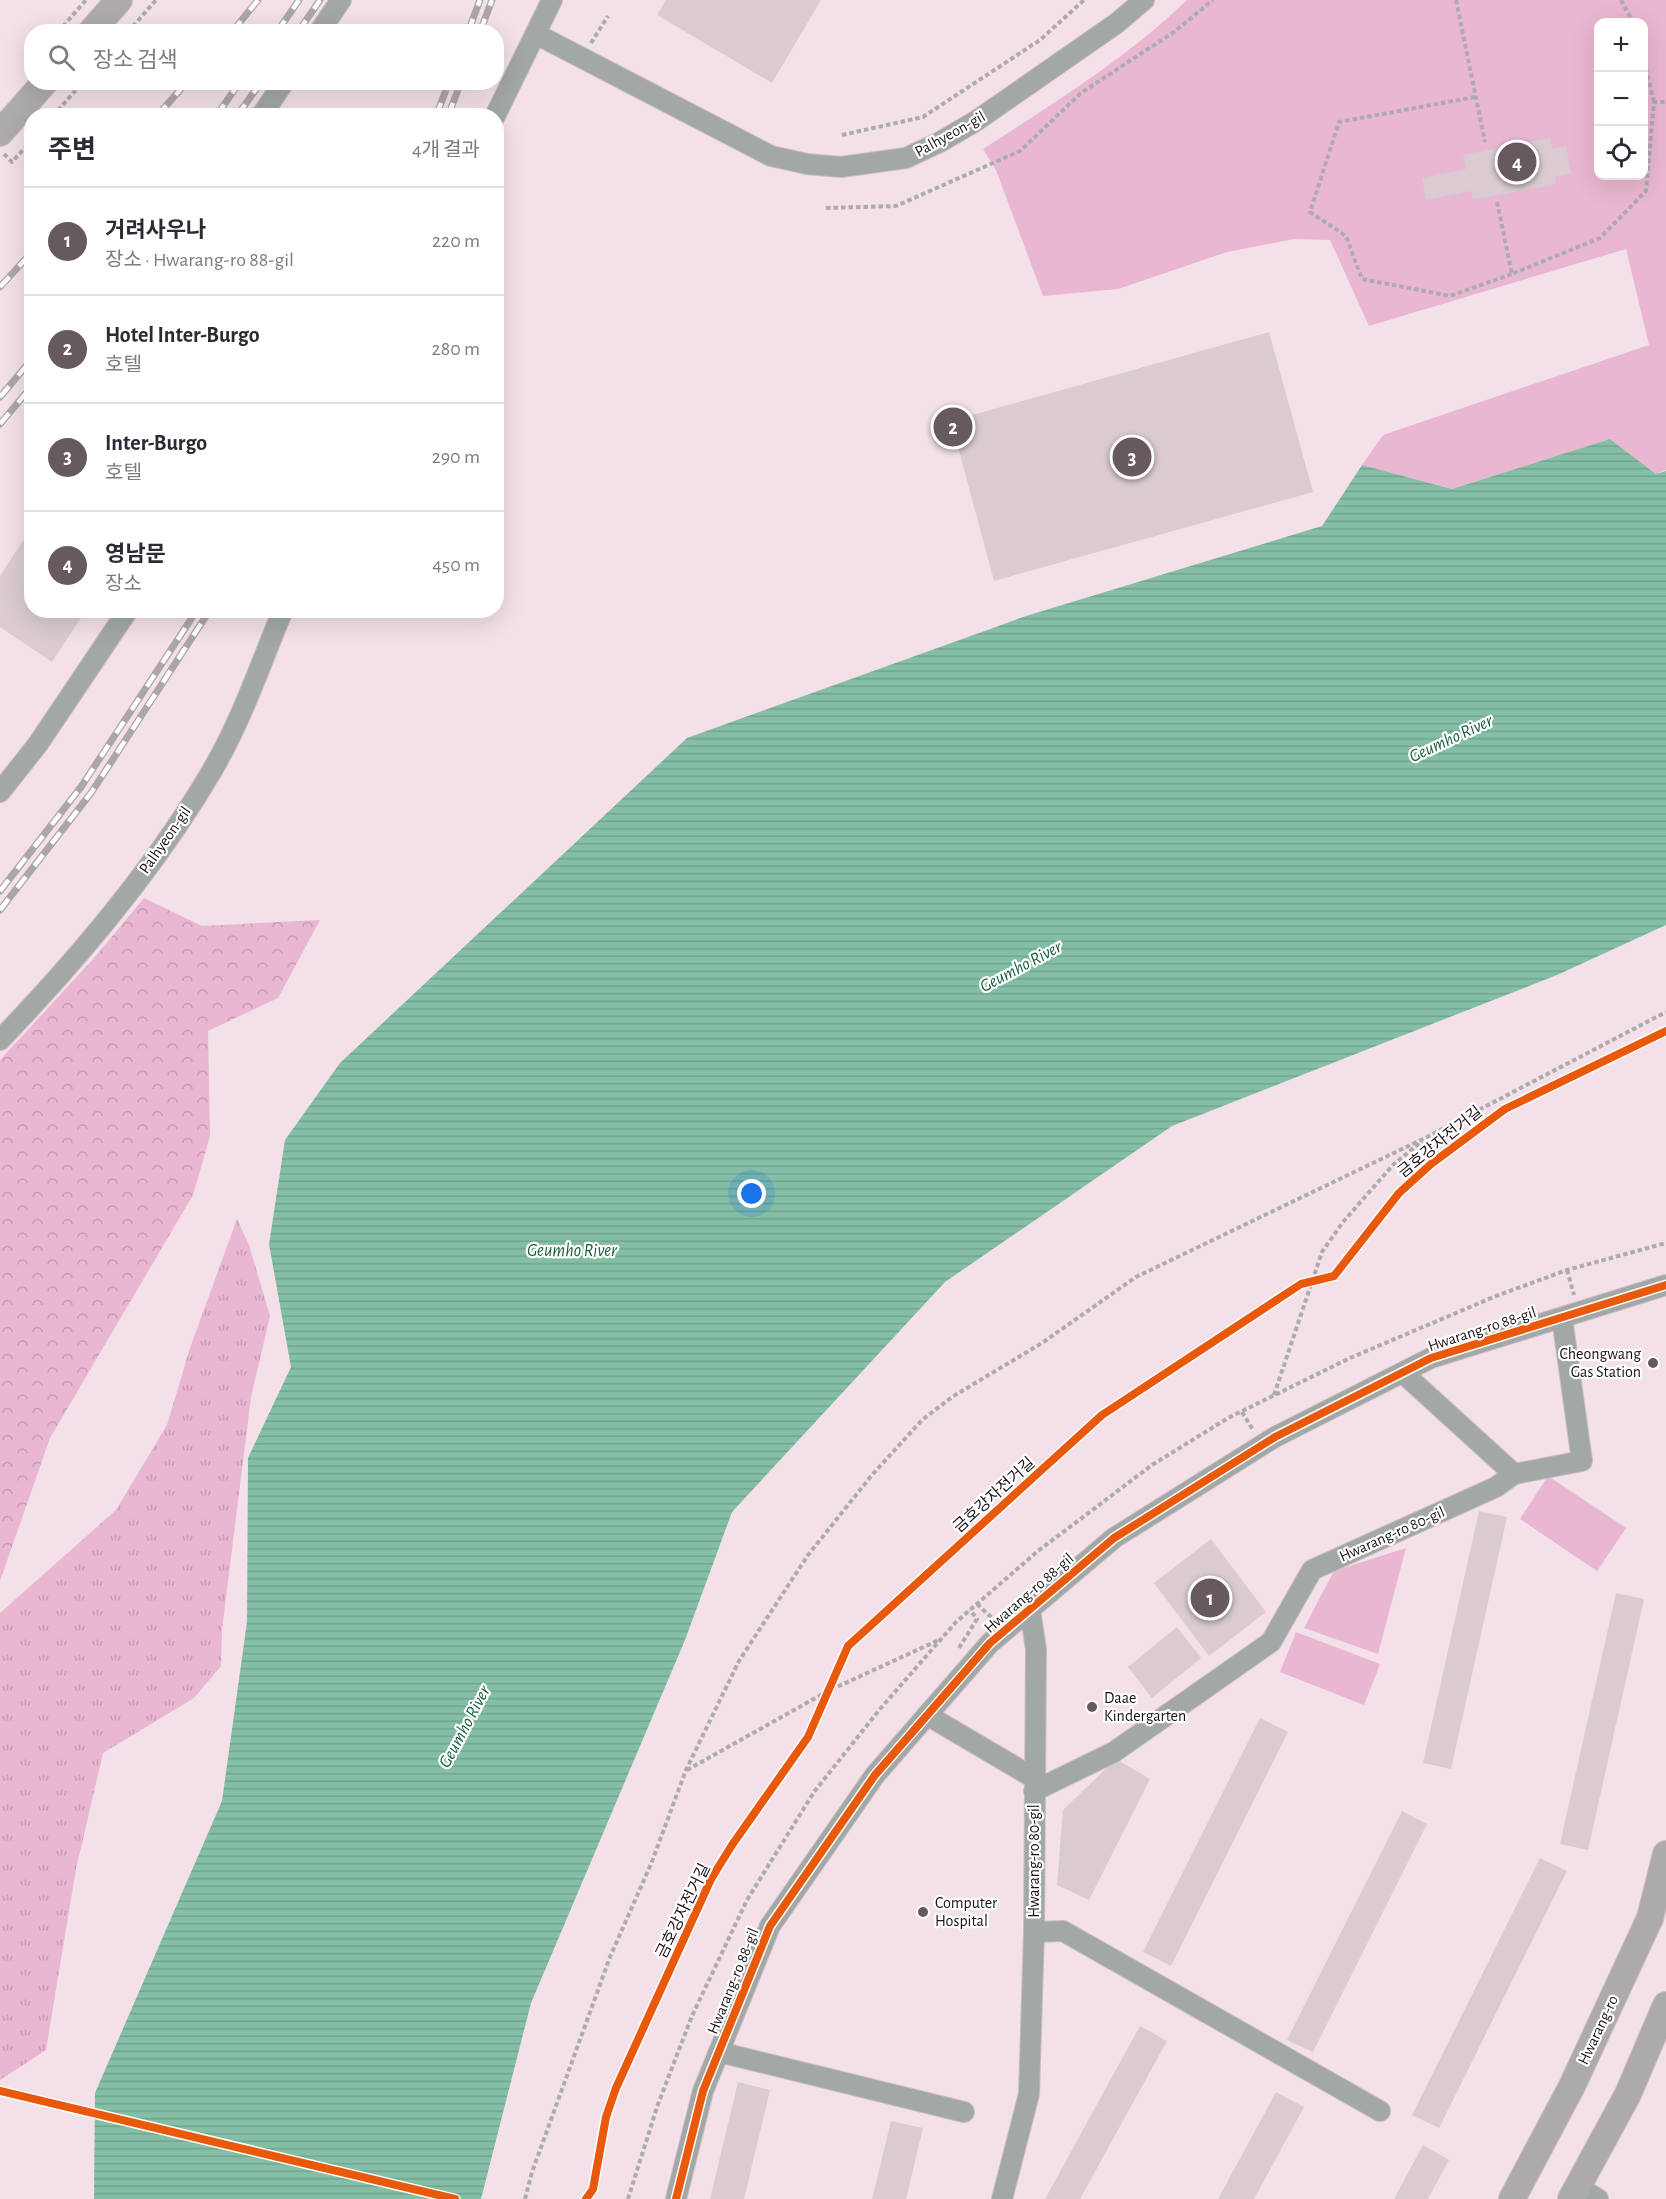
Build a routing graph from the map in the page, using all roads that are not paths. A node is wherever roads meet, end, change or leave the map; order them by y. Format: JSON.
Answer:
{"nodes":[{"id":1,"x":119,"y":0,"type":"edge"},
{"id":2,"x":342,"y":0,"type":"edge"},
{"id":3,"x":552,"y":0,"type":"edge"},
{"id":4,"x":1144,"y":0,"type":"edge"},
{"id":5,"x":98,"y":24,"type":"edge"},
{"id":6,"x":325,"y":24,"type":"edge"},
{"id":7,"x":536,"y":34,"type":"junction"},
{"id":8,"x":38,"y":90,"type":"edge"},
{"id":9,"x":279,"y":90,"type":"edge"},
{"id":10,"x":266,"y":108,"type":"edge"},
{"id":11,"x":499,"y":108,"type":"edge"},
{"id":12,"x":0,"y":133,"type":"edge"},
{"id":13,"x":123,"y":618,"type":"edge"},
{"id":14,"x":280,"y":618,"type":"edge"},
{"id":15,"x":0,"y":792,"type":"edge"},
{"id":16,"x":0,"y":1040,"type":"edge"},
{"id":17,"x":1666,"y":1285,"type":"edge"},
{"id":18,"x":1570,"y":1315,"type":"junction"},
{"id":19,"x":1402,"y":1373,"type":"junction"},
{"id":20,"x":1514,"y":1474,"type":"junction"},
{"id":21,"x":1030,"y":1610,"type":"junction"},
{"id":22,"x":927,"y":1715,"type":"junction"},
{"id":23,"x":1034,"y":1785,"type":"junction"},
{"id":24,"x":1666,"y":1854,"type":"edge"},
{"id":25,"x":1034,"y":1932,"type":"junction"},
{"id":26,"x":1666,"y":2005,"type":"edge"},
{"id":27,"x":719,"y":2052,"type":"junction"},
{"id":28,"x":1380,"y":2111,"type":"dead end"},
{"id":29,"x":964,"y":2112,"type":"dead end"},
{"id":30,"x":1583,"y":2195,"type":"edge"},
{"id":31,"x":675,"y":2199,"type":"edge"},
{"id":32,"x":1002,"y":2199,"type":"edge"},
{"id":33,"x":1512,"y":2199,"type":"edge"}],
"edges":[{"from":1,"to":5,"type":"main road"},
{"from":2,"to":6,"type":"street"},
{"from":3,"to":7,"type":"street"},
{"from":4,"to":7,"type":"street","name":"Palhyeon-gil"},
{"from":7,"to":11,"type":"street"},
{"from":8,"to":12,"type":"main road"},
{"from":9,"to":10,"type":"street"},
{"from":13,"to":15,"type":"street"},
{"from":14,"to":16,"type":"street","name":"Palhyeon-gil"},
{"from":17,"to":18,"type":"street","name":"Hwarang-ro 88-gil"},
{"from":18,"to":19,"type":"street","name":"Hwarang-ro 88-gil"},
{"from":18,"to":20,"type":"street"},
{"from":19,"to":20,"type":"street"},
{"from":19,"to":21,"type":"street","name":"Hwarang-ro 88-gil"},
{"from":20,"to":23,"type":"street","name":"Hwarang-ro 80-gil"},
{"from":21,"to":22,"type":"street","name":"Hwarang-ro 88-gil"},
{"from":21,"to":23,"type":"street"},
{"from":22,"to":23,"type":"street"},
{"from":22,"to":27,"type":"street","name":"Hwarang-ro 88-gil"},
{"from":23,"to":25,"type":"street","name":"Hwarang-ro 80-gil"},
{"from":24,"to":33,"type":"main road","name":"Hwarang-ro"},
{"from":25,"to":28,"type":"street"},
{"from":25,"to":32,"type":"street","name":"Hwarang-ro 80-gil"},
{"from":26,"to":30,"type":"main road"},
{"from":27,"to":29,"type":"street"},
{"from":27,"to":31,"type":"street","name":"Hwarang-ro 88-gil"}]}
